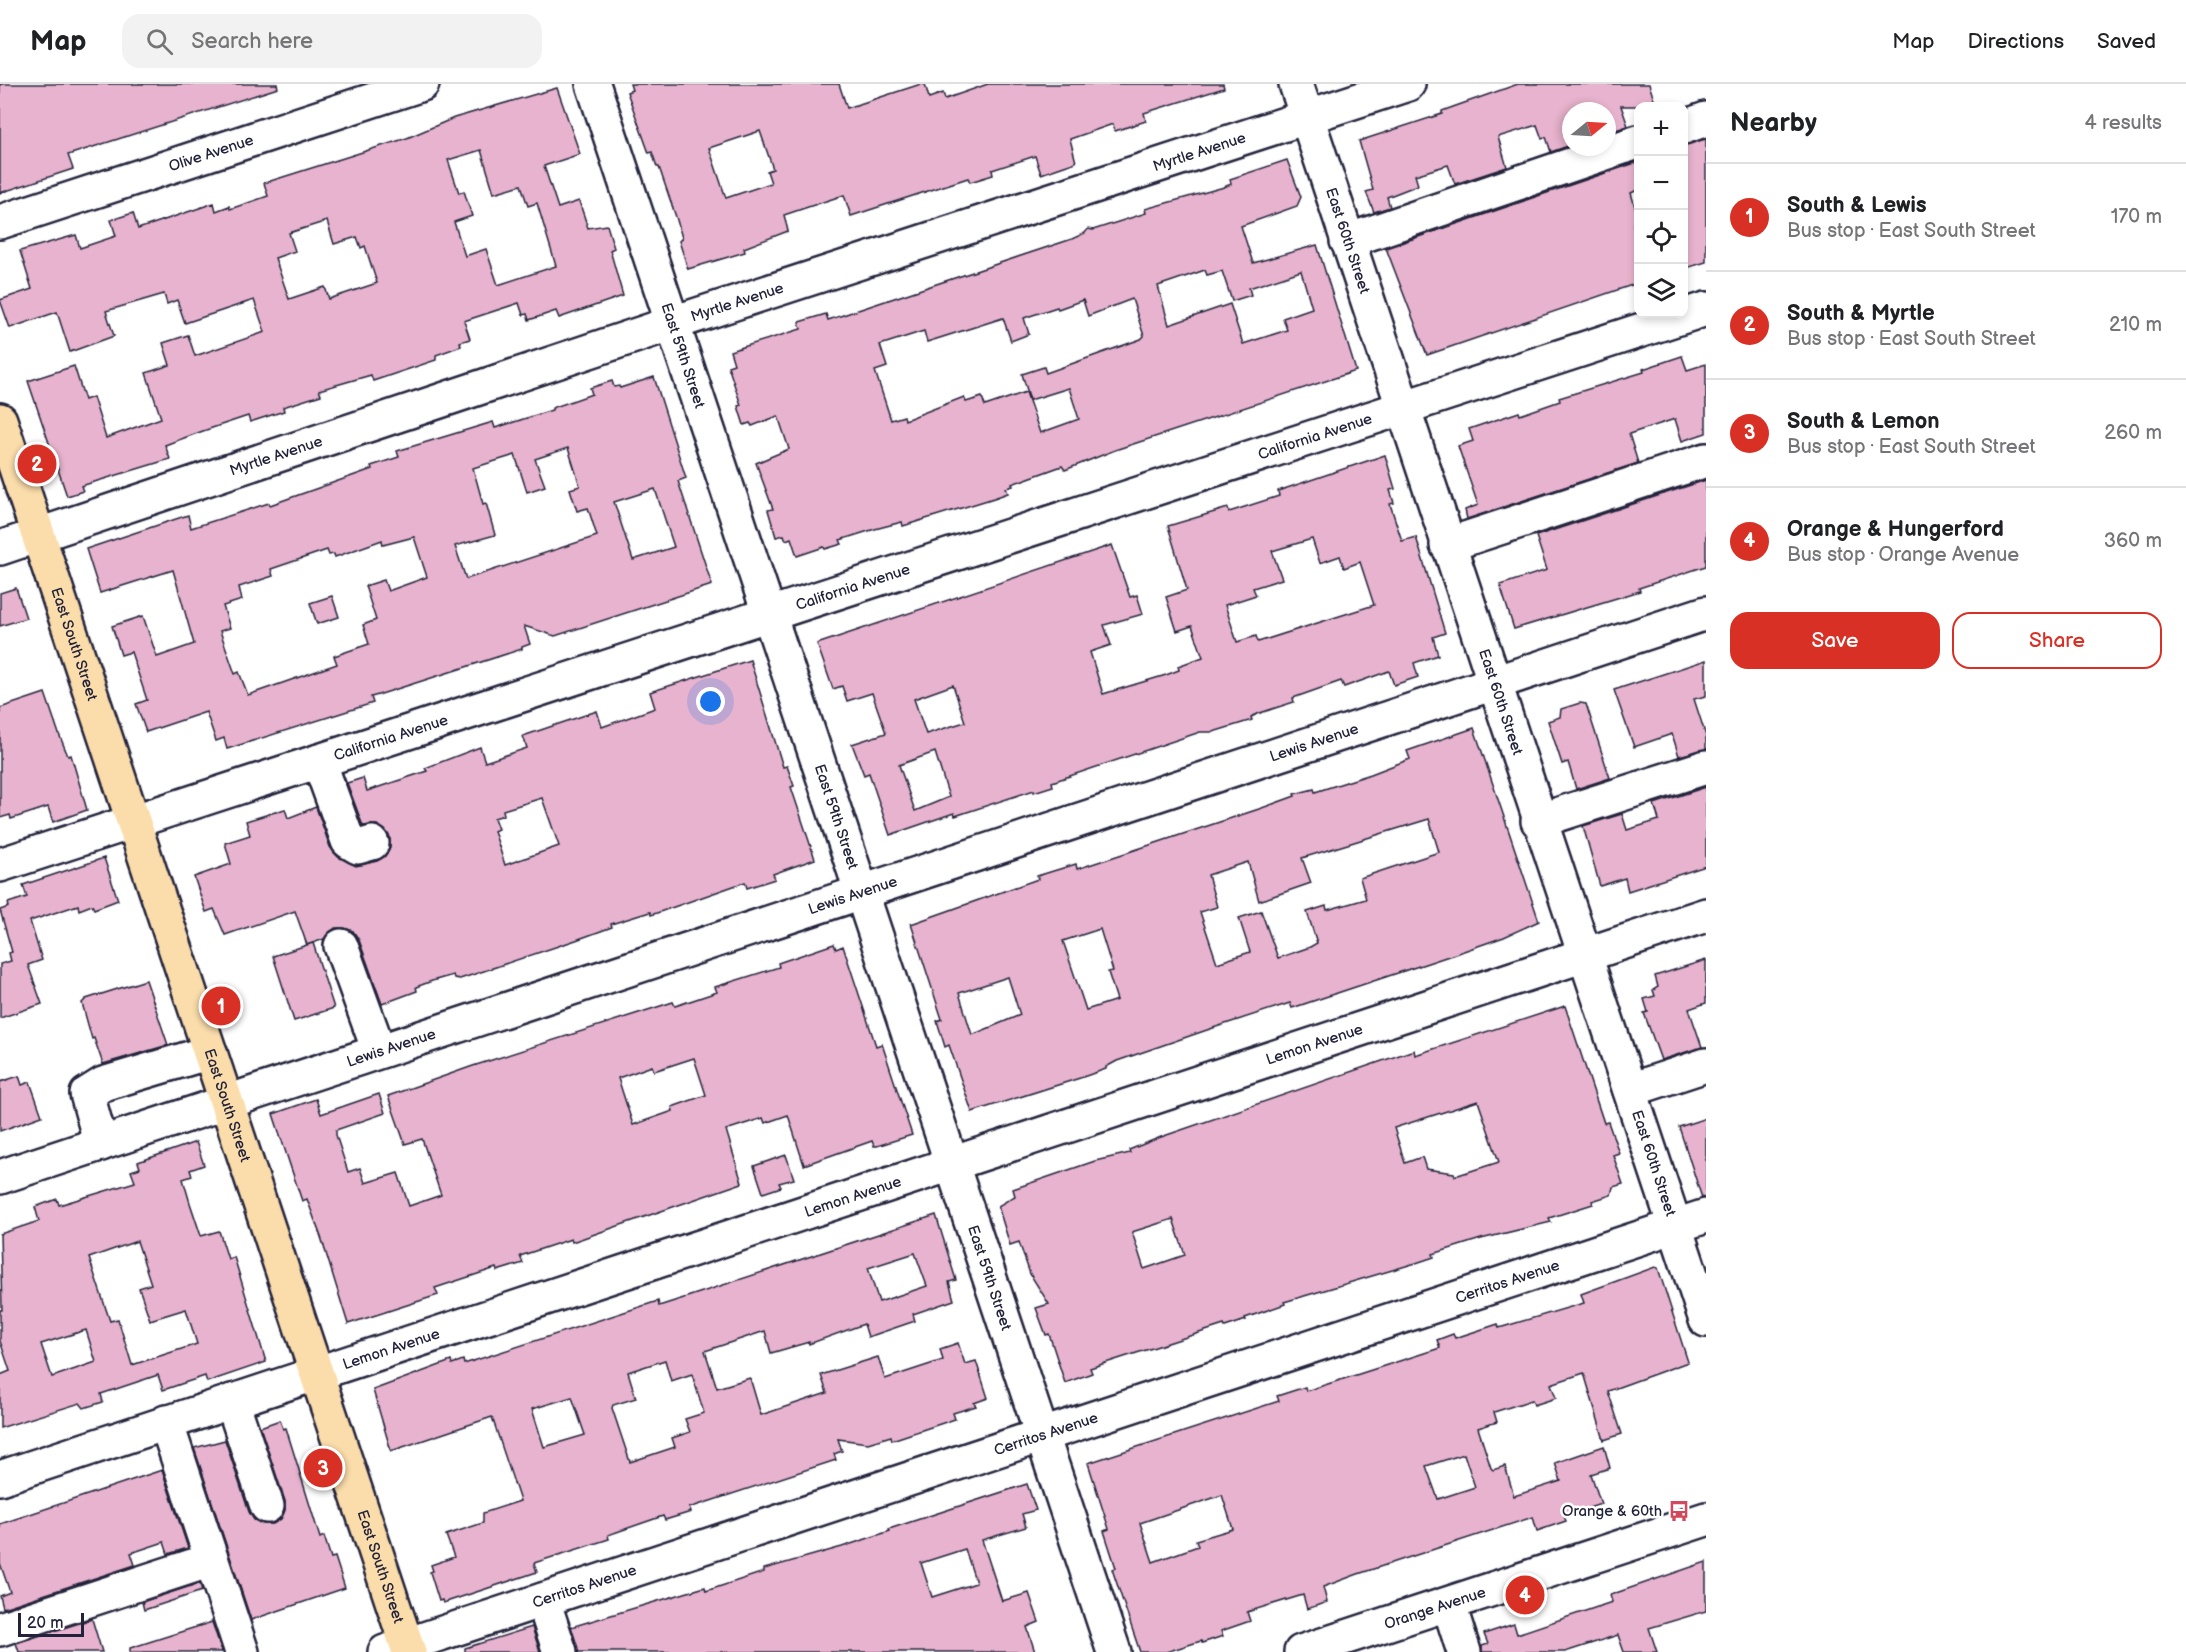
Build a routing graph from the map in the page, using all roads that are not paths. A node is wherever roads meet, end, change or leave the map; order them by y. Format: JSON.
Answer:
{"nodes":[{"id":1,"x":422,"y":84,"type":"edge"},
{"id":2,"x":593,"y":84,"type":"edge"},
{"id":3,"x":1296,"y":84,"type":"edge"},
{"id":4,"x":1408,"y":84,"type":"edge"},
{"id":5,"x":1307,"y":117,"type":"junction"},
{"id":6,"x":1706,"y":120,"type":"edge"},
{"id":7,"x":1688,"y":125,"type":"edge"},
{"id":8,"x":1634,"y":143,"type":"edge"},
{"id":9,"x":0,"y":222,"type":"edge"},
{"id":10,"x":1347,"y":241,"type":"junction"},
{"id":11,"x":1706,"y":309,"type":"edge"},
{"id":12,"x":673,"y":323,"type":"junction"},
{"id":13,"x":1402,"y":407,"type":"junction"},
{"id":14,"x":0,"y":420,"type":"edge"},
{"id":15,"x":1706,"y":460,"type":"edge"},
{"id":16,"x":38,"y":536,"type":"junction"},
{"id":17,"x":1447,"y":545,"type":"junction"},
{"id":18,"x":0,"y":548,"type":"edge"},
{"id":19,"x":769,"y":613,"type":"junction"},
{"id":20,"x":1706,"y":613,"type":"edge"},
{"id":21,"x":1493,"y":684,"type":"junction"},
{"id":22,"x":319,"y":761,"type":"junction"},
{"id":23,"x":1706,"y":767,"type":"edge"},
{"id":24,"x":1538,"y":821,"type":"junction"},
{"id":25,"x":134,"y":822,"type":"junction"},
{"id":26,"x":372,"y":843,"type":"dead end"},
{"id":27,"x":0,"y":865,"type":"edge"},
{"id":28,"x":862,"y":892,"type":"junction"},
{"id":29,"x":1706,"y":915,"type":"edge"},
{"id":30,"x":341,"y":946,"type":"dead end"},
{"id":31,"x":1584,"y":956,"type":"junction"},
{"id":32,"x":379,"y":1051,"type":"junction"},
{"id":33,"x":210,"y":1052,"type":"junction"},
{"id":34,"x":1706,"y":1065,"type":"edge"},
{"id":35,"x":1630,"y":1090,"type":"junction"},
{"id":36,"x":226,"y":1102,"type":"junction"},
{"id":37,"x":101,"y":1144,"type":"junction"},
{"id":38,"x":952,"y":1163,"type":"junction"},
{"id":39,"x":0,"y":1177,"type":"edge"},
{"id":40,"x":1706,"y":1216,"type":"edge"},
{"id":41,"x":1674,"y":1227,"type":"junction"},
{"id":42,"x":1706,"y":1320,"type":"edge"},
{"id":43,"x":316,"y":1373,"type":"junction"},
{"id":44,"x":232,"y":1401,"type":"junction"},
{"id":45,"x":166,"y":1422,"type":"junction"},
{"id":46,"x":1040,"y":1434,"type":"junction"},
{"id":47,"x":0,"y":1478,"type":"edge"},
{"id":48,"x":267,"y":1506,"type":"dead end"},
{"id":49,"x":1706,"y":1519,"type":"edge"},
{"id":50,"x":211,"y":1560,"type":"junction"},
{"id":51,"x":543,"y":1600,"type":"junction"},
{"id":52,"x":1449,"y":1605,"type":"junction"},
{"id":53,"x":0,"y":1629,"type":"edge"},
{"id":54,"x":400,"y":1650,"type":"edge"},
{"id":55,"x":242,"y":1652,"type":"edge"},
{"id":56,"x":560,"y":1652,"type":"edge"},
{"id":57,"x":1114,"y":1652,"type":"edge"},
{"id":58,"x":1301,"y":1652,"type":"edge"},
{"id":59,"x":1464,"y":1652,"type":"edge"}],
"edges":[{"from":1,"to":9,"type":"street","name":"Olive Avenue"},
{"from":2,"to":12,"type":"street","name":"East 59th Street"},
{"from":3,"to":5,"type":"street","name":"East 60th Street"},
{"from":4,"to":5,"type":"street","name":"Myrtle Avenue"},
{"from":5,"to":10,"type":"street","name":"East 60th Street"},
{"from":5,"to":12,"type":"street","name":"Myrtle Avenue"},
{"from":6,"to":7,"type":"street"},
{"from":8,"to":10,"type":"street"},
{"from":10,"to":13,"type":"street","name":"East 60th Street"},
{"from":11,"to":13,"type":"street","name":"California Avenue"},
{"from":12,"to":16,"type":"street","name":"Myrtle Avenue"},
{"from":12,"to":19,"type":"street","name":"East 59th Street"},
{"from":13,"to":17,"type":"street","name":"East 60th Street"},
{"from":13,"to":19,"type":"street","name":"California Avenue"},
{"from":14,"to":16,"type":"main road","name":"East South Street"},
{"from":15,"to":17,"type":"street"},
{"from":16,"to":18,"type":"street","name":"Myrtle Avenue"},
{"from":16,"to":25,"type":"main road","name":"East South Street"},
{"from":17,"to":21,"type":"street","name":"East 60th Street"},
{"from":19,"to":22,"type":"street","name":"California Avenue"},
{"from":19,"to":28,"type":"street","name":"East 59th Street"},
{"from":20,"to":21,"type":"street","name":"Lewis Avenue"},
{"from":21,"to":24,"type":"street","name":"East 60th Street"},
{"from":21,"to":28,"type":"street","name":"Lewis Avenue"},
{"from":22,"to":25,"type":"street","name":"California Avenue"},
{"from":22,"to":26,"type":"street"},
{"from":23,"to":24,"type":"street"},
{"from":24,"to":31,"type":"street","name":"East 60th Street"},
{"from":25,"to":27,"type":"street","name":"California Avenue"},
{"from":25,"to":33,"type":"main road","name":"East South Street"},
{"from":28,"to":32,"type":"street","name":"Lewis Avenue"},
{"from":28,"to":38,"type":"street","name":"East 59th Street"},
{"from":29,"to":31,"type":"street","name":"Lemon Avenue"},
{"from":30,"to":32,"type":"street"},
{"from":31,"to":35,"type":"street","name":"East 60th Street"},
{"from":31,"to":38,"type":"street","name":"Lemon Avenue"},
{"from":32,"to":36,"type":"street","name":"Lewis Avenue"},
{"from":33,"to":36,"type":"main road","name":"East South Street"},
{"from":33,"to":37,"type":"street"},
{"from":34,"to":35,"type":"street"},
{"from":35,"to":41,"type":"street","name":"East 60th Street"},
{"from":36,"to":37,"type":"street","name":"Lewis Avenue"},
{"from":36,"to":43,"type":"main road","name":"East South Street"},
{"from":37,"to":39,"type":"street","name":"Lewis Avenue"},
{"from":38,"to":43,"type":"street","name":"Lemon Avenue"},
{"from":38,"to":46,"type":"street","name":"East 59th Street"},
{"from":40,"to":41,"type":"street","name":"Cerritos Avenue"},
{"from":41,"to":42,"type":"street","name":"East 60th Street"},
{"from":41,"to":46,"type":"street","name":"Cerritos Avenue"},
{"from":43,"to":44,"type":"street","name":"Lemon Avenue"},
{"from":43,"to":54,"type":"main road","name":"East South Street"},
{"from":44,"to":45,"type":"street","name":"Lemon Avenue"},
{"from":44,"to":48,"type":"street"},
{"from":45,"to":47,"type":"street","name":"Lemon Avenue"},
{"from":45,"to":50,"type":"street"},
{"from":46,"to":51,"type":"street","name":"Cerritos Avenue"},
{"from":46,"to":57,"type":"street","name":"East 59th Street"},
{"from":49,"to":52,"type":"street","name":"Orange Avenue"},
{"from":50,"to":53,"type":"street"},
{"from":50,"to":55,"type":"street"},
{"from":51,"to":54,"type":"street","name":"Cerritos Avenue"},
{"from":51,"to":56,"type":"street"},
{"from":52,"to":58,"type":"street","name":"Orange Avenue"},
{"from":52,"to":59,"type":"street"}]}
